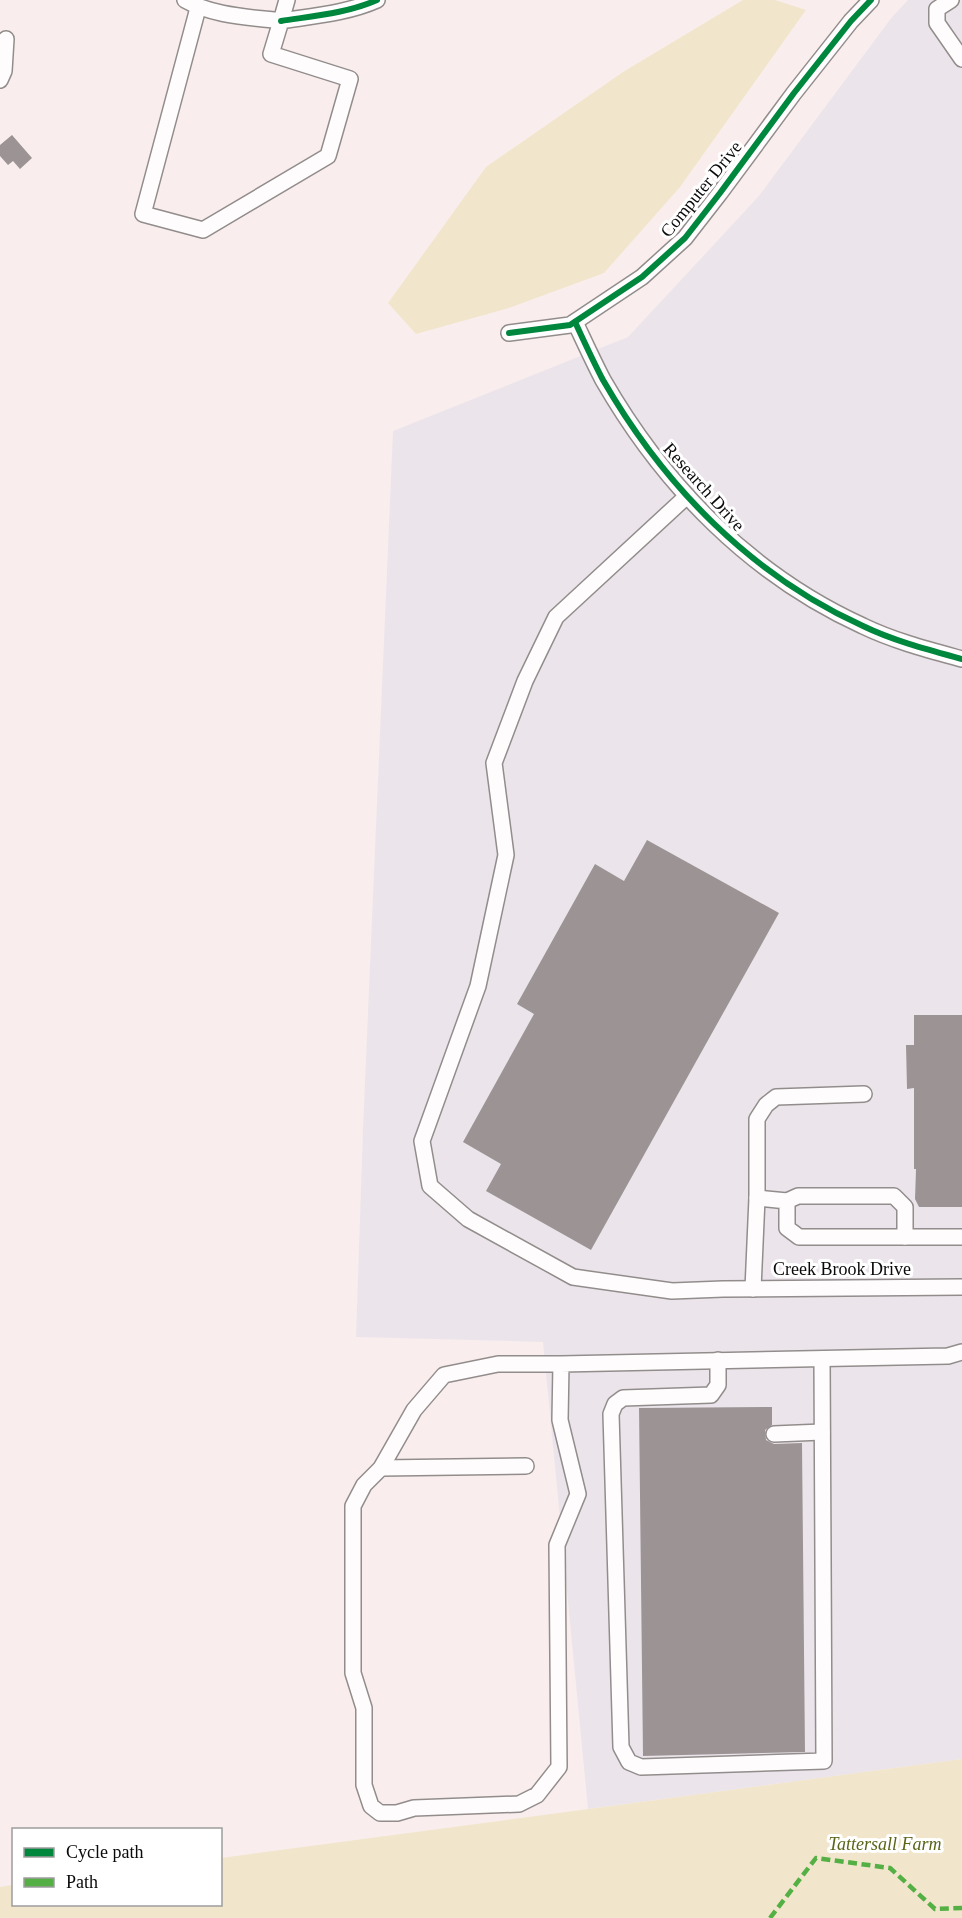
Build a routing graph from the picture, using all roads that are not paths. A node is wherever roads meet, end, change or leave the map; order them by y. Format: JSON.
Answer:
{"nodes":[{"id":1,"x":287,"y":0,"type":"edge"},
{"id":2,"x":377,"y":0,"type":"edge"},
{"id":3,"x":871,"y":0,"type":"edge"},
{"id":4,"x":951,"y":0,"type":"edge"},
{"id":5,"x":191,"y":4,"type":"edge"},
{"id":6,"x":281,"y":21,"type":"junction"},
{"id":7,"x":6,"y":39,"type":"dead end"},
{"id":8,"x":962,"y":59,"type":"edge"},
{"id":9,"x":0,"y":80,"type":"edge"},
{"id":10,"x":575,"y":322,"type":"junction"},
{"id":11,"x":509,"y":333,"type":"dead end"},
{"id":12,"x":687,"y":496,"type":"junction"},
{"id":13,"x":962,"y":659,"type":"edge"},
{"id":14,"x":864,"y":1094,"type":"dead end"},
{"id":15,"x":757,"y":1198,"type":"junction"},
{"id":16,"x":787,"y":1201,"type":"junction"},
{"id":17,"x":905,"y":1237,"type":"junction"},
{"id":18,"x":962,"y":1237,"type":"edge"},
{"id":19,"x":962,"y":1287,"type":"edge"},
{"id":20,"x":753,"y":1289,"type":"junction"},
{"id":21,"x":962,"y":1352,"type":"edge"},
{"id":22,"x":822,"y":1359,"type":"junction"},
{"id":23,"x":718,"y":1360,"type":"junction"},
{"id":24,"x":561,"y":1364,"type":"junction"},
{"id":25,"x":822,"y":1432,"type":"junction"},
{"id":26,"x":774,"y":1434,"type":"dead end"},
{"id":27,"x":526,"y":1466,"type":"dead end"},
{"id":28,"x":381,"y":1467,"type":"junction"}],
"edges":[{"from":1,"to":6,"type":"street"},
{"from":2,"to":6,"type":"street"},
{"from":3,"to":10,"type":"street","name":"Computer Drive"},
{"from":4,"to":8,"type":"street"},
{"from":5,"to":6,"type":"street"},
{"from":5,"to":6,"type":"street"},
{"from":7,"to":9,"type":"street"},
{"from":10,"to":11,"type":"street","name":"Computer Drive"},
{"from":10,"to":12,"type":"street","name":"Research Drive"},
{"from":12,"to":13,"type":"street","name":"Research Drive"},
{"from":12,"to":20,"type":"street","name":"Creek Brook Drive"},
{"from":14,"to":15,"type":"street"},
{"from":15,"to":16,"type":"street"},
{"from":15,"to":20,"type":"street"},
{"from":16,"to":17,"type":"street"},
{"from":16,"to":17,"type":"street"},
{"from":17,"to":18,"type":"street"},
{"from":19,"to":20,"type":"street","name":"Creek Brook Drive"},
{"from":21,"to":22,"type":"street"},
{"from":22,"to":23,"type":"street"},
{"from":22,"to":25,"type":"street"},
{"from":23,"to":24,"type":"street"},
{"from":23,"to":25,"type":"street"},
{"from":24,"to":28,"type":"street"},
{"from":24,"to":28,"type":"street"},
{"from":25,"to":26,"type":"street"},
{"from":27,"to":28,"type":"street"}]}
